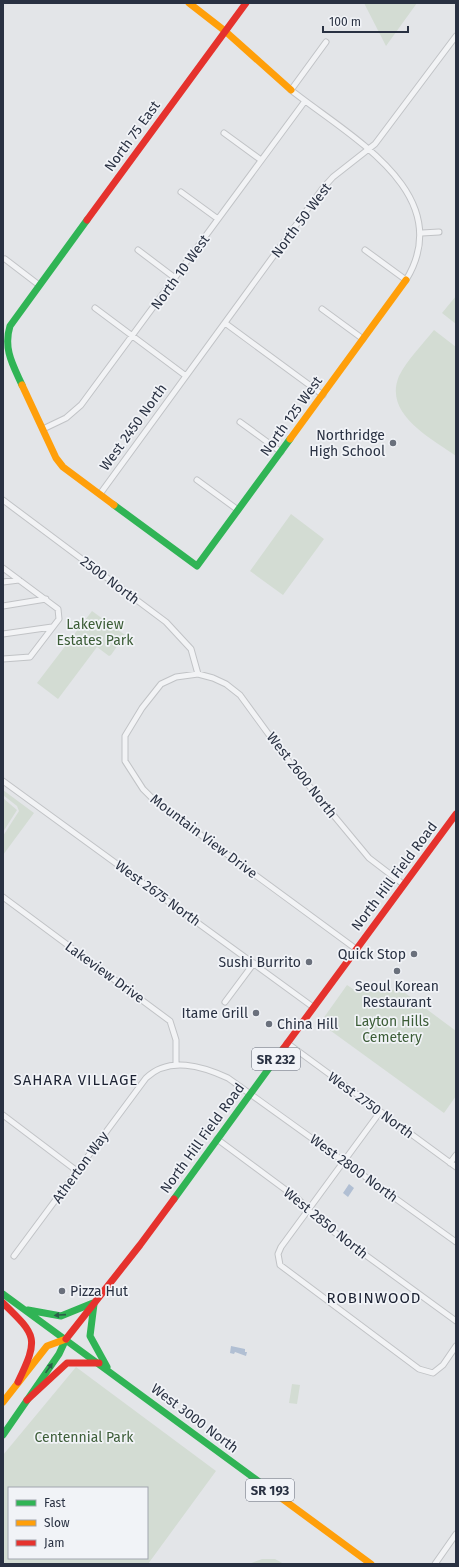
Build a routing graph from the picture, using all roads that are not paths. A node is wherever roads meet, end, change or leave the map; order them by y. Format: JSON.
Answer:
{"nodes":[{"id":1,"x":188,"y":3,"type":"edge"},
{"id":2,"x":246,"y":3,"type":"edge"},
{"id":3,"x":225,"y":31,"type":"junction"},
{"id":4,"x":456,"y":36,"type":"edge"},
{"id":5,"x":326,"y":42,"type":"dead end"},
{"id":6,"x":291,"y":90,"type":"junction"},
{"id":7,"x":305,"y":101,"type":"junction"},
{"id":8,"x":224,"y":133,"type":"dead end"},
{"id":9,"x":370,"y":149,"type":"junction"},
{"id":10,"x":261,"y":160,"type":"junction"},
{"id":11,"x":180,"y":192,"type":"dead end"},
{"id":12,"x":218,"y":219,"type":"junction"},
{"id":13,"x":439,"y":232,"type":"dead end"},
{"id":14,"x":422,"y":233,"type":"junction"},
{"id":15,"x":138,"y":250,"type":"dead end"},
{"id":16,"x":366,"y":250,"type":"dead end"},
{"id":17,"x":5,"y":259,"type":"dead end"},
{"id":18,"x":175,"y":278,"type":"junction"},
{"id":19,"x":406,"y":280,"type":"junction"},
{"id":20,"x":39,"y":285,"type":"junction"},
{"id":21,"x":95,"y":308,"type":"dead end"},
{"id":22,"x":322,"y":309,"type":"dead end"},
{"id":23,"x":225,"y":323,"type":"junction"},
{"id":24,"x":132,"y":336,"type":"junction"},
{"id":25,"x":363,"y":339,"type":"junction"},
{"id":26,"x":186,"y":376,"type":"junction"},
{"id":27,"x":323,"y":395,"type":"junction"},
{"id":28,"x":240,"y":422,"type":"dead end"},
{"id":29,"x":43,"y":429,"type":"junction"},
{"id":30,"x":281,"y":452,"type":"junction"},
{"id":31,"x":197,"y":480,"type":"dead end"},
{"id":32,"x":100,"y":494,"type":"junction"},
{"id":33,"x":3,"y":500,"type":"edge"},
{"id":34,"x":238,"y":510,"type":"junction"},
{"id":35,"x":3,"y":568,"type":"edge"},
{"id":36,"x":19,"y":580,"type":"junction"},
{"id":37,"x":3,"y":582,"type":"edge"},
{"id":38,"x":46,"y":599,"type":"junction"},
{"id":39,"x":3,"y":606,"type":"edge"},
{"id":40,"x":52,"y":627,"type":"junction"},
{"id":41,"x":3,"y":634,"type":"edge"},
{"id":42,"x":3,"y":659,"type":"edge"},
{"id":43,"x":198,"y":674,"type":"junction"},
{"id":44,"x":3,"y":780,"type":"edge"},
{"id":45,"x":456,"y":814,"type":"edge"},
{"id":46,"x":403,"y":884,"type":"junction"},
{"id":47,"x":3,"y":898,"type":"edge"},
{"id":48,"x":356,"y":949,"type":"junction"},
{"id":49,"x":254,"y":963,"type":"junction"},
{"id":50,"x":225,"y":1002,"type":"dead end"},
{"id":51,"x":313,"y":1007,"type":"junction"},
{"id":52,"x":287,"y":1043,"type":"junction"},
{"id":53,"x":176,"y":1065,"type":"junction"},
{"id":54,"x":146,"y":1078,"type":"joint"},
{"id":55,"x":251,"y":1094,"type":"junction"},
{"id":56,"x":380,"y":1112,"type":"junction"},
{"id":57,"x":3,"y":1115,"type":"edge"},
{"id":58,"x":217,"y":1138,"type":"junction"},
{"id":59,"x":456,"y":1155,"type":"edge"},
{"id":60,"x":344,"y":1161,"type":"junction"},
{"id":61,"x":450,"y":1163,"type":"junction"},
{"id":62,"x":456,"y":1167,"type":"edge"},
{"id":63,"x":77,"y":1171,"type":"junction"},
{"id":64,"x":308,"y":1211,"type":"junction"},
{"id":65,"x":456,"y":1242,"type":"edge"},
{"id":66,"x":14,"y":1256,"type":"dead end"},
{"id":67,"x":3,"y":1294,"type":"edge"},
{"id":68,"x":94,"y":1302,"type":"junction"},
{"id":69,"x":3,"y":1303,"type":"edge"},
{"id":70,"x":24,"y":1309,"type":"junction"},
{"id":71,"x":456,"y":1321,"type":"edge"},
{"id":72,"x":66,"y":1339,"type":"junction"},
{"id":73,"x":456,"y":1346,"type":"edge"},
{"id":74,"x":99,"y":1363,"type":"junction"},
{"id":75,"x":109,"y":1370,"type":"junction"},
{"id":76,"x":18,"y":1382,"type":"junction"},
{"id":77,"x":27,"y":1400,"type":"junction"},
{"id":78,"x":3,"y":1402,"type":"edge"},
{"id":79,"x":3,"y":1435,"type":"edge"},
{"id":80,"x":456,"y":1534,"type":"edge"},
{"id":81,"x":371,"y":1564,"type":"edge"},
{"id":82,"x":434,"y":1564,"type":"edge"}],
"edges":[{"from":1,"to":3,"type":"main road"},
{"from":2,"to":3,"type":"main road","name":"North 75 East"},
{"from":3,"to":6,"type":"main road"},
{"from":3,"to":20,"type":"main road","name":"North 75 East"},
{"from":4,"to":9,"type":"street","name":"North 50 West"},
{"from":5,"to":6,"type":"street"},
{"from":6,"to":7,"type":"street"},
{"from":7,"to":9,"type":"street"},
{"from":7,"to":10,"type":"street","name":"North 10 West"},
{"from":8,"to":10,"type":"street"},
{"from":9,"to":14,"type":"street"},
{"from":9,"to":23,"type":"street","name":"North 50 West"},
{"from":10,"to":12,"type":"street","name":"North 10 West"},
{"from":11,"to":12,"type":"street"},
{"from":12,"to":18,"type":"street","name":"North 10 West"},
{"from":13,"to":14,"type":"street"},
{"from":14,"to":19,"type":"street"},
{"from":15,"to":18,"type":"street"},
{"from":16,"to":19,"type":"street"},
{"from":17,"to":20,"type":"street"},
{"from":18,"to":24,"type":"street","name":"North 10 West"},
{"from":19,"to":25,"type":"main road","name":"North 125 West"},
{"from":20,"to":29,"type":"main road","name":"North 75 East"},
{"from":21,"to":24,"type":"street"},
{"from":22,"to":25,"type":"street"},
{"from":23,"to":26,"type":"street","name":"North 50 West"},
{"from":23,"to":27,"type":"street"},
{"from":24,"to":26,"type":"street"},
{"from":24,"to":29,"type":"street","name":"North 10 West"},
{"from":25,"to":27,"type":"main road","name":"North 125 West"},
{"from":26,"to":32,"type":"street","name":"West 2450 North"},
{"from":27,"to":30,"type":"main road","name":"North 125 West"},
{"from":28,"to":30,"type":"street"},
{"from":29,"to":32,"type":"main road"},
{"from":30,"to":34,"type":"main road","name":"North 125 West"},
{"from":31,"to":34,"type":"street"},
{"from":32,"to":34,"type":"main road","name":"North 125 West"},
{"from":33,"to":43,"type":"street","name":"2500 North"},
{"from":35,"to":36,"type":"street"},
{"from":36,"to":37,"type":"street"},
{"from":36,"to":38,"type":"street"},
{"from":38,"to":39,"type":"street"},
{"from":38,"to":40,"type":"street"},
{"from":40,"to":41,"type":"street"},
{"from":40,"to":42,"type":"street"},
{"from":43,"to":46,"type":"street","name":"West 2600 North"},
{"from":43,"to":48,"type":"street","name":"Mountain View Drive"},
{"from":44,"to":49,"type":"street","name":"West 2675 North"},
{"from":45,"to":46,"type":"main road","name":"North Hill Field Road","number":"SR 232"},
{"from":46,"to":48,"type":"main road","name":"North Hill Field Road","number":"SR 232"},
{"from":47,"to":53,"type":"street","name":"Lakeview Drive"},
{"from":48,"to":51,"type":"main road","name":"North Hill Field Road","number":"SR 232"},
{"from":49,"to":50,"type":"street"},
{"from":49,"to":51,"type":"street","name":"West 2675 North"},
{"from":51,"to":52,"type":"main road","name":"North Hill Field Road","number":"SR 232"},
{"from":52,"to":55,"type":"main road","name":"North Hill Field Road","number":"SR 232"},
{"from":52,"to":56,"type":"street","name":"West 2750 North"},
{"from":53,"to":54,"type":"street","name":"West 2800 North"},
{"from":53,"to":55,"type":"street","name":"West 2800 North"},
{"from":54,"to":63,"type":"street","name":"Atherton Way"},
{"from":55,"to":58,"type":"main road","name":"North Hill Field Road","number":"SR 232"},
{"from":55,"to":60,"type":"street","name":"West 2800 North"},
{"from":56,"to":60,"type":"street"},
{"from":56,"to":61,"type":"street","name":"West 2750 North"},
{"from":57,"to":63,"type":"street"},
{"from":58,"to":64,"type":"street","name":"West 2850 North"},
{"from":58,"to":68,"type":"main road","name":"North Hill Field Road","number":"SR 232"},
{"from":59,"to":61,"type":"street"},
{"from":60,"to":64,"type":"street"},
{"from":60,"to":65,"type":"street","name":"West 2800 North"},
{"from":61,"to":62,"type":"street","name":"West 2750 North"},
{"from":63,"to":66,"type":"street","name":"Atherton Way"},
{"from":64,"to":71,"type":"street","name":"West 2850 North"},
{"from":64,"to":73,"type":"street"},
{"from":67,"to":70,"type":"main road","name":"West 3000 North","number":"SR 193"},
{"from":68,"to":70,"type":"main road","one_way":true},
{"from":68,"to":72,"type":"main road","name":"North Hill Field Road","number":"SR 232"},
{"from":68,"to":75,"type":"main road"},
{"from":69,"to":76,"type":"main road"},
{"from":70,"to":72,"type":"main road","name":"West 3000 North","number":"SR 193"},
{"from":72,"to":74,"type":"main road","name":"West 3000 North","number":"SR 193"},
{"from":72,"to":76,"type":"main road"},
{"from":77,"to":72,"type":"main road","number":"SR 232","one_way":true},
{"from":74,"to":75,"type":"main road","name":"West 3000 North","number":"SR 193"},
{"from":74,"to":77,"type":"main road"},
{"from":75,"to":81,"type":"main road","name":"West 3000 North","number":"SR 193"},
{"from":76,"to":78,"type":"main road"},
{"from":77,"to":79,"type":"main road","number":"SR 232"},
{"from":80,"to":82,"type":"street"}]}
